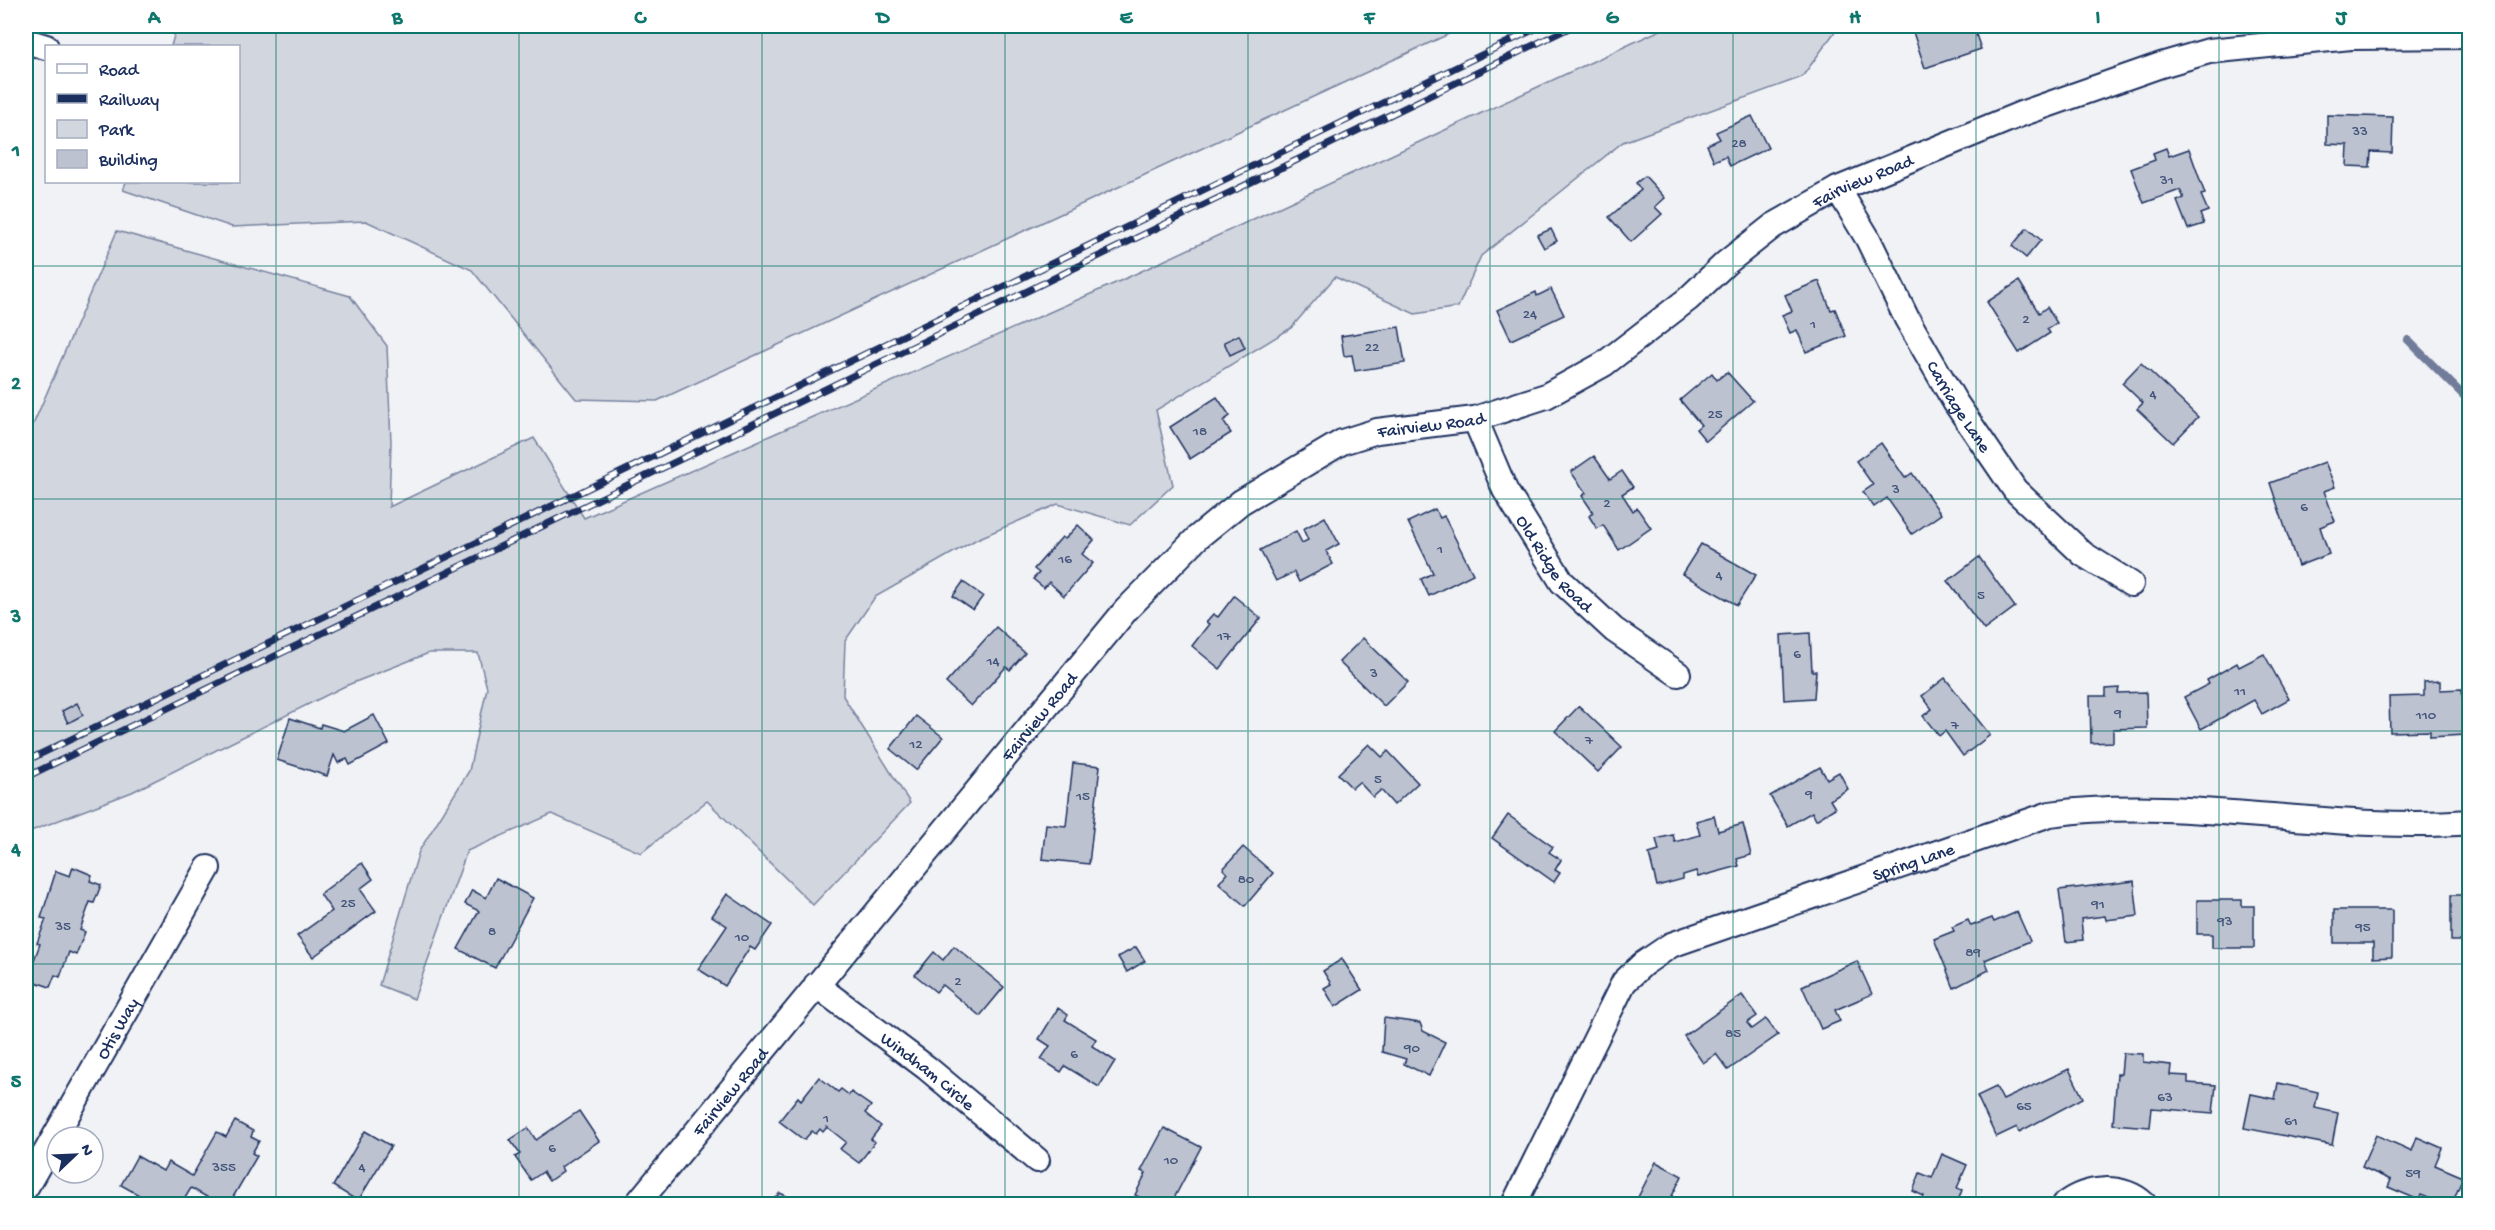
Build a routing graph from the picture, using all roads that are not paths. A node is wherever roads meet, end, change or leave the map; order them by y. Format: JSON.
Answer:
{"nodes":[{"id":1,"x":2469,"y":36,"type":"edge"},
{"id":2,"x":26,"y":41,"type":"edge"},
{"id":3,"x":45,"y":46,"type":"edge"},
{"id":4,"x":1838,"y":189,"type":"junction"},
{"id":5,"x":1475,"y":419,"type":"junction"},
{"id":6,"x":2131,"y":584,"type":"dead end"},
{"id":7,"x":1678,"y":674,"type":"dead end"},
{"id":8,"x":2469,"y":822,"type":"edge"},
{"id":9,"x":208,"y":868,"type":"dead end"},
{"id":10,"x":816,"y":985,"type":"junction"},
{"id":11,"x":1037,"y":1160,"type":"dead end"},
{"id":12,"x":26,"y":1187,"type":"edge"},
{"id":13,"x":637,"y":1204,"type":"edge"},
{"id":14,"x":1514,"y":1204,"type":"edge"},
{"id":15,"x":2065,"y":1204,"type":"edge"},
{"id":16,"x":2144,"y":1204,"type":"edge"}],
"edges":[{"from":1,"to":4,"type":"street","name":"Fairview Road"},
{"from":2,"to":3,"type":"street"},
{"from":4,"to":5,"type":"street","name":"Fairview Road"},
{"from":4,"to":6,"type":"street","name":"Carriage Lane"},
{"from":5,"to":7,"type":"street","name":"Old Ridge Road"},
{"from":5,"to":10,"type":"street","name":"Fairview Road"},
{"from":8,"to":14,"type":"street","name":"Spring Lane"},
{"from":9,"to":12,"type":"street","name":"Otis Way"},
{"from":10,"to":11,"type":"street","name":"Windham Circle"},
{"from":10,"to":13,"type":"street","name":"Fairview Road"},
{"from":15,"to":16,"type":"street"}]}
